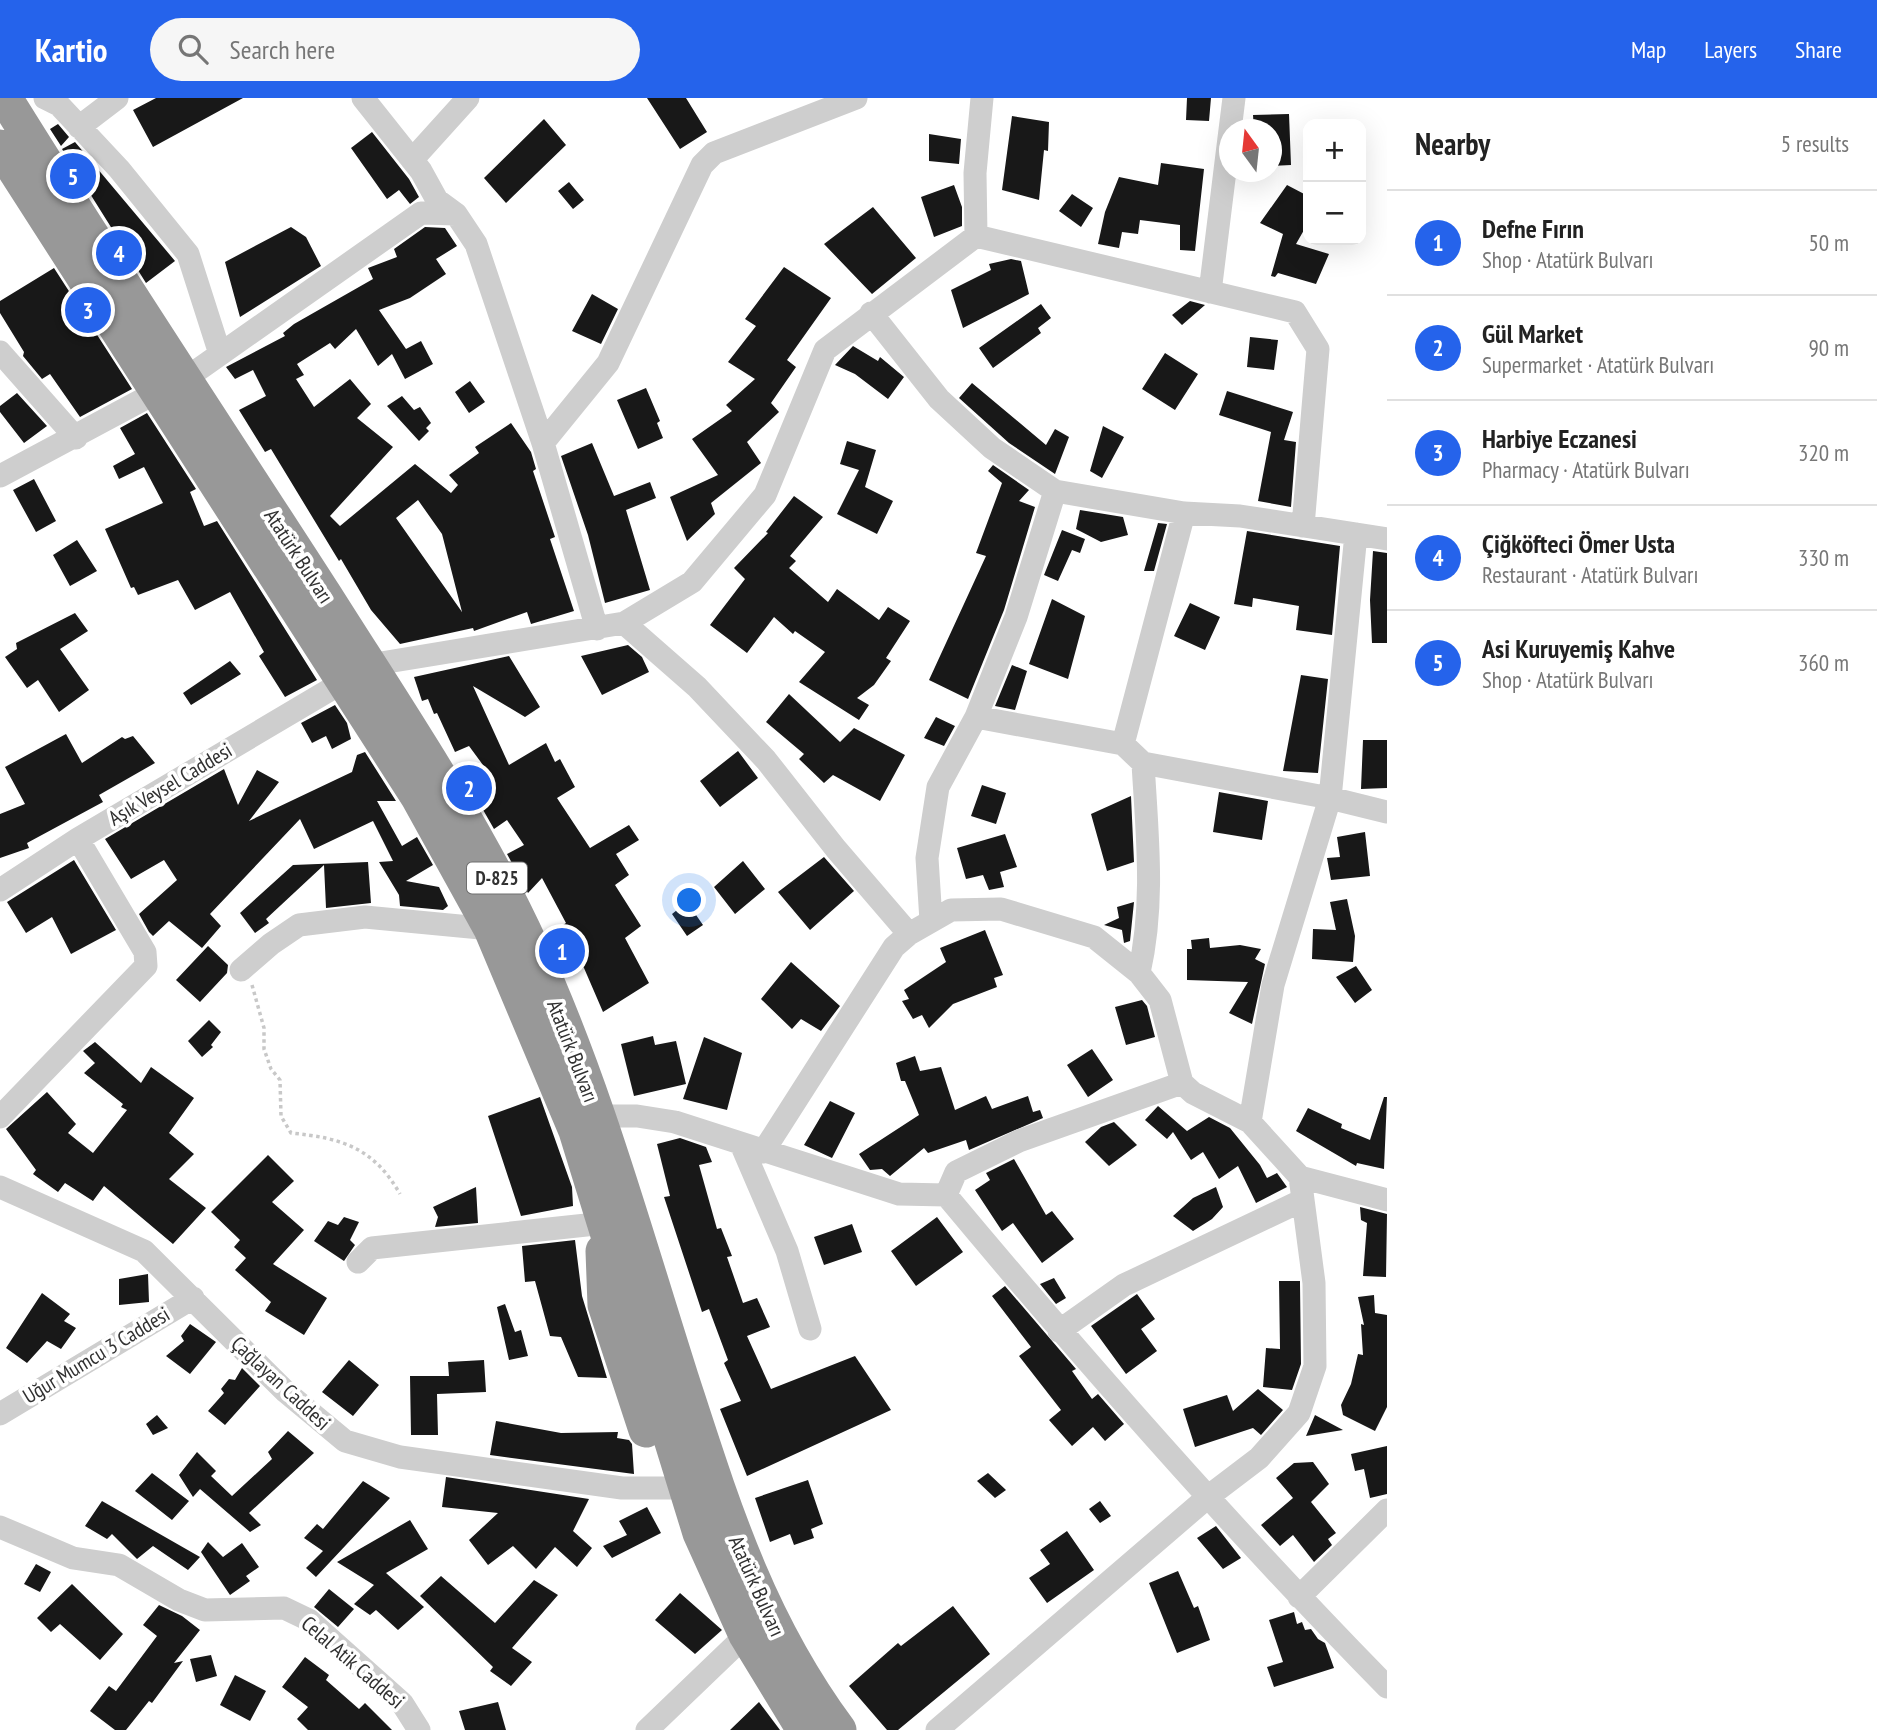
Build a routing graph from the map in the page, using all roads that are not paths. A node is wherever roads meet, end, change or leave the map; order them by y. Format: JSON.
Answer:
{"nodes":[{"id":1,"x":5,"y":98,"type":"edge"},
{"id":2,"x":45,"y":98,"type":"edge"},
{"id":3,"x":117,"y":98,"type":"edge"},
{"id":4,"x":363,"y":98,"type":"edge"},
{"id":5,"x":468,"y":98,"type":"edge"},
{"id":6,"x":856,"y":98,"type":"edge"},
{"id":7,"x":982,"y":98,"type":"edge"},
{"id":8,"x":1234,"y":98,"type":"edge"},
{"id":9,"x":817,"y":105,"type":"edge"},
{"id":10,"x":1231,"y":119,"type":"edge"},
{"id":11,"x":79,"y":127,"type":"junction"},
{"id":12,"x":0,"y":147,"type":"edge"},
{"id":13,"x":412,"y":160,"type":"junction"},
{"id":14,"x":1224,"y":182,"type":"edge"},
{"id":15,"x":456,"y":214,"type":"junction"},
{"id":16,"x":976,"y":236,"type":"junction"},
{"id":17,"x":1210,"y":292,"type":"junction"},
{"id":18,"x":871,"y":313,"type":"junction"},
{"id":19,"x":0,"y":352,"type":"edge"},
{"id":20,"x":220,"y":354,"type":"junction"},
{"id":21,"x":171,"y":386,"type":"junction"},
{"id":22,"x":76,"y":438,"type":"junction"},
{"id":23,"x":543,"y":443,"type":"junction"},
{"id":24,"x":0,"y":476,"type":"edge"},
{"id":25,"x":1055,"y":491,"type":"junction"},
{"id":26,"x":1184,"y":513,"type":"junction"},
{"id":27,"x":1303,"y":526,"type":"junction"},
{"id":28,"x":1356,"y":534,"type":"junction"},
{"id":29,"x":1387,"y":539,"type":"edge"},
{"id":30,"x":624,"y":623,"type":"junction"},
{"id":31,"x":597,"y":629,"type":"junction"},
{"id":32,"x":356,"y":674,"type":"junction"},
{"id":33,"x":976,"y":717,"type":"junction"},
{"id":34,"x":1123,"y":744,"type":"junction"},
{"id":35,"x":1143,"y":762,"type":"junction"},
{"id":36,"x":1330,"y":798,"type":"junction"},
{"id":37,"x":1387,"y":812,"type":"edge"},
{"id":38,"x":78,"y":839,"type":"junction"},
{"id":39,"x":0,"y":890,"type":"edge"},
{"id":40,"x":490,"y":907,"type":"junction"},
{"id":41,"x":931,"y":921,"type":"junction"},
{"id":42,"x":909,"y":934,"type":"junction"},
{"id":43,"x":247,"y":973,"type":"road end"},
{"id":44,"x":1139,"y":974,"type":"junction"},
{"id":45,"x":1182,"y":1083,"type":"junction"},
{"id":46,"x":598,"y":1116,"type":"junction"},
{"id":47,"x":0,"y":1117,"type":"edge"},
{"id":48,"x":1250,"y":1122,"type":"junction"},
{"id":49,"x":741,"y":1144,"type":"junction"},
{"id":50,"x":763,"y":1152,"type":"junction"},
{"id":51,"x":1300,"y":1177,"type":"junction"},
{"id":52,"x":0,"y":1187,"type":"edge"},
{"id":53,"x":946,"y":1195,"type":"junction"},
{"id":54,"x":1303,"y":1200,"type":"junction"},
{"id":55,"x":1387,"y":1200,"type":"edge"},
{"id":56,"x":605,"y":1223,"type":"junction"},
{"id":57,"x":358,"y":1262,"type":"dead end"},
{"id":58,"x":193,"y":1298,"type":"junction"},
{"id":59,"x":810,"y":1329,"type":"dead end"},
{"id":60,"x":1059,"y":1331,"type":"junction"},
{"id":61,"x":0,"y":1414,"type":"edge"},
{"id":62,"x":686,"y":1488,"type":"junction"},
{"id":63,"x":1209,"y":1496,"type":"junction"},
{"id":64,"x":1387,"y":1510,"type":"edge"},
{"id":65,"x":0,"y":1527,"type":"edge"},
{"id":66,"x":1298,"y":1597,"type":"junction"},
{"id":67,"x":746,"y":1635,"type":"junction"},
{"id":68,"x":1387,"y":1687,"type":"edge"},
{"id":69,"x":419,"y":1730,"type":"edge"},
{"id":70,"x":647,"y":1730,"type":"edge"},
{"id":71,"x":804,"y":1730,"type":"edge"},
{"id":72,"x":839,"y":1730,"type":"edge"},
{"id":73,"x":937,"y":1730,"type":"edge"}],
"edges":[{"from":1,"to":21,"type":"highway","name":"Atatürk Bulvarı","number":"D-825"},
{"from":2,"to":11,"type":"street"},
{"from":3,"to":11,"type":"street"},
{"from":4,"to":13,"type":"street"},
{"from":5,"to":13,"type":"street"},
{"from":6,"to":9,"type":"street"},
{"from":7,"to":16,"type":"street"},
{"from":8,"to":10,"type":"street"},
{"from":9,"to":23,"type":"street"},
{"from":11,"to":20,"type":"street"},
{"from":12,"to":21,"type":"highway","name":"Atatürk Bulvarı","number":"D-825"},
{"from":13,"to":15,"type":"street"},
{"from":14,"to":17,"type":"street"},
{"from":15,"to":20,"type":"street"},
{"from":15,"to":23,"type":"street"},
{"from":16,"to":17,"type":"street"},
{"from":16,"to":18,"type":"street"},
{"from":17,"to":27,"type":"street"},
{"from":18,"to":25,"type":"street"},
{"from":18,"to":30,"type":"street"},
{"from":19,"to":22,"type":"street"},
{"from":20,"to":21,"type":"street"},
{"from":21,"to":22,"type":"street"},
{"from":21,"to":32,"type":"highway","name":"Atatürk Bulvarı","number":"D-825"},
{"from":22,"to":24,"type":"street"},
{"from":23,"to":31,"type":"street"},
{"from":25,"to":26,"type":"street"},
{"from":25,"to":33,"type":"street"},
{"from":26,"to":27,"type":"street"},
{"from":26,"to":34,"type":"street"},
{"from":27,"to":28,"type":"street"},
{"from":28,"to":29,"type":"street"},
{"from":28,"to":36,"type":"street"},
{"from":30,"to":31,"type":"street"},
{"from":30,"to":42,"type":"street"},
{"from":31,"to":32,"type":"street"},
{"from":32,"to":38,"type":"street","name":"Aşık Veysel Caddesi"},
{"from":32,"to":40,"type":"highway","name":"Atatürk Bulvarı","number":"D-825"},
{"from":33,"to":34,"type":"street"},
{"from":33,"to":41,"type":"street"},
{"from":34,"to":35,"type":"street"},
{"from":35,"to":36,"type":"street"},
{"from":35,"to":44,"type":"street"},
{"from":36,"to":37,"type":"street"},
{"from":36,"to":48,"type":"street"},
{"from":38,"to":39,"type":"street","name":"Aşık Veysel Caddesi"},
{"from":38,"to":47,"type":"street"},
{"from":40,"to":43,"type":"street"},
{"from":40,"to":46,"type":"highway","name":"Atatürk Bulvarı","number":"D-825"},
{"from":40,"to":56,"type":"highway","name":"Atatürk Bulvarı","number":"D-825"},
{"from":41,"to":42,"type":"street"},
{"from":41,"to":44,"type":"street"},
{"from":42,"to":50,"type":"street"},
{"from":44,"to":45,"type":"street"},
{"from":45,"to":48,"type":"street"},
{"from":45,"to":53,"type":"street"},
{"from":46,"to":49,"type":"street"},
{"from":46,"to":72,"type":"highway","name":"Atatürk Bulvarı","number":"D-825"},
{"from":48,"to":51,"type":"street"},
{"from":49,"to":50,"type":"street"},
{"from":49,"to":59,"type":"street"},
{"from":50,"to":53,"type":"street"},
{"from":51,"to":54,"type":"street"},
{"from":51,"to":55,"type":"street"},
{"from":52,"to":58,"type":"street","name":"Çağlayan Caddesi"},
{"from":53,"to":60,"type":"street"},
{"from":54,"to":60,"type":"street"},
{"from":54,"to":63,"type":"street"},
{"from":56,"to":57,"type":"street"},
{"from":56,"to":62,"type":"highway","name":"Atatürk Bulvarı","number":"D-825"},
{"from":58,"to":61,"type":"street","name":"Uğur Mumcu 3 Caddesi"},
{"from":58,"to":62,"type":"street","name":"Çağlayan Caddesi"},
{"from":60,"to":63,"type":"street"},
{"from":62,"to":67,"type":"highway","name":"Atatürk Bulvarı","number":"D-825"},
{"from":63,"to":66,"type":"street"},
{"from":63,"to":73,"type":"street"},
{"from":64,"to":66,"type":"street"},
{"from":65,"to":69,"type":"street","name":"Celal Atik Caddesi"},
{"from":66,"to":68,"type":"street"},
{"from":67,"to":70,"type":"street"},
{"from":67,"to":71,"type":"highway","name":"Atatürk Bulvarı","number":"D-825"}]}
